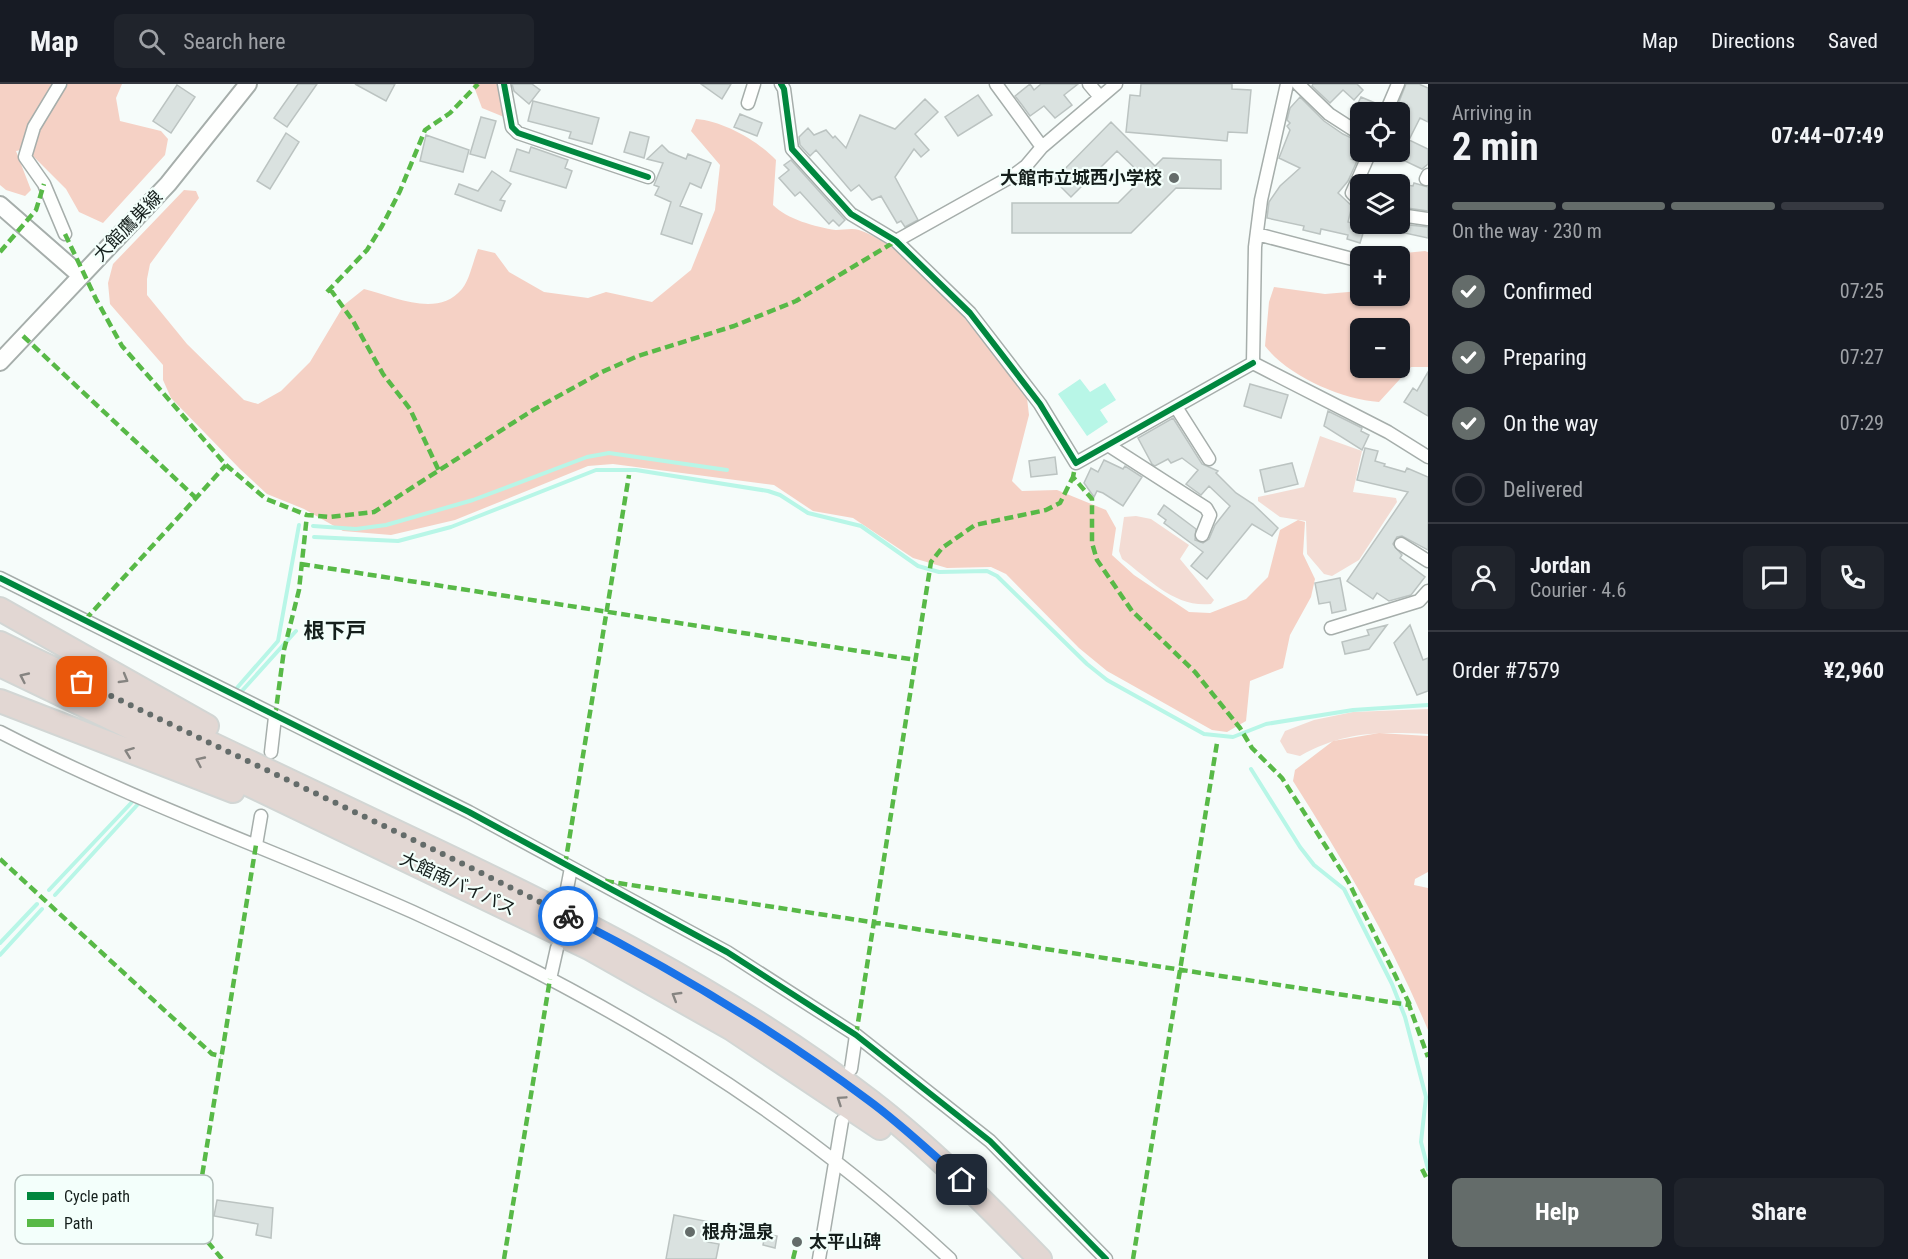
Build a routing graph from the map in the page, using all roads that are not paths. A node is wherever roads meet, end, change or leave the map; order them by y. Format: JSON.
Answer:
{"nodes":[{"id":1,"x":60,"y":84,"type":"edge"},
{"id":2,"x":248,"y":84,"type":"edge"},
{"id":3,"x":504,"y":84,"type":"edge"},
{"id":4,"x":754,"y":84,"type":"edge"},
{"id":5,"x":781,"y":84,"type":"edge"},
{"id":6,"x":996,"y":84,"type":"edge"},
{"id":7,"x":1089,"y":84,"type":"edge"},
{"id":8,"x":1116,"y":84,"type":"edge"},
{"id":9,"x":1287,"y":84,"type":"edge"},
{"id":10,"x":1298,"y":84,"type":"edge"},
{"id":11,"x":1398,"y":84,"type":"edge"},
{"id":12,"x":1100,"y":97,"type":"junction"},
{"id":13,"x":1390,"y":102,"type":"edge"},
{"id":14,"x":748,"y":103,"type":"dead end"},
{"id":15,"x":1350,"y":128,"type":"edge"},
{"id":16,"x":1042,"y":147,"type":"junction"},
{"id":17,"x":648,"y":177,"type":"dead end"},
{"id":18,"x":0,"y":205,"type":"edge"},
{"id":19,"x":1410,"y":216,"type":"edge"},
{"id":20,"x":1428,"y":219,"type":"edge"},
{"id":21,"x":65,"y":234,"type":"dead end"},
{"id":22,"x":1257,"y":234,"type":"junction"},
{"id":23,"x":896,"y":241,"type":"junction"},
{"id":24,"x":1350,"y":258,"type":"edge"},
{"id":25,"x":80,"y":275,"type":"junction"},
{"id":26,"x":0,"y":362,"type":"edge"},
{"id":27,"x":1253,"y":363,"type":"junction"},
{"id":28,"x":1176,"y":407,"type":"junction"},
{"id":29,"x":1108,"y":445,"type":"junction"},
{"id":30,"x":1428,"y":457,"type":"edge"},
{"id":31,"x":1209,"y":459,"type":"dead end"},
{"id":32,"x":1202,"y":534,"type":"dead end"},
{"id":33,"x":1401,"y":543,"type":"dead end"},
{"id":34,"x":1428,"y":561,"type":"edge"},
{"id":35,"x":0,"y":579,"type":"edge"},
{"id":36,"x":1428,"y":591,"type":"edge"},
{"id":37,"x":0,"y":609,"type":"edge"},
{"id":38,"x":1331,"y":628,"type":"dead end"},
{"id":39,"x":0,"y":643,"type":"edge"},
{"id":40,"x":0,"y":665,"type":"edge"},
{"id":41,"x":0,"y":701,"type":"edge"},
{"id":42,"x":275,"y":717,"type":"junction"},
{"id":43,"x":0,"y":732,"type":"edge"},
{"id":44,"x":271,"y":752,"type":"dead end"},
{"id":45,"x":261,"y":816,"type":"dead end"},
{"id":46,"x":256,"y":845,"type":"junction"},
{"id":47,"x":418,"y":865,"type":"junction"},
{"id":48,"x":467,"y":865,"type":"junction"},
{"id":49,"x":571,"y":868,"type":"junction"},
{"id":50,"x":565,"y":898,"type":"dead end"},
{"id":51,"x":557,"y":948,"type":"dead end"},
{"id":52,"x":550,"y":979,"type":"junction"},
{"id":53,"x":856,"y":1035,"type":"junction"},
{"id":54,"x":851,"y":1069,"type":"dead end"},
{"id":55,"x":842,"y":1121,"type":"dead end"},
{"id":56,"x":836,"y":1161,"type":"junction"},
{"id":57,"x":1037,"y":1256,"type":"edge"},
{"id":58,"x":819,"y":1259,"type":"edge"},
{"id":59,"x":950,"y":1259,"type":"edge"},
{"id":60,"x":1107,"y":1259,"type":"edge"}],
"edges":[{"from":1,"to":21,"type":"street"},
{"from":2,"to":25,"type":"main road","name":"大館鷹巣線"},
{"from":3,"to":17,"type":"street"},
{"from":4,"to":14,"type":"street"},
{"from":5,"to":23,"type":"street"},
{"from":6,"to":16,"type":"street"},
{"from":7,"to":12,"type":"street"},
{"from":8,"to":12,"type":"street"},
{"from":9,"to":22,"type":"street"},
{"from":10,"to":15,"type":"street"},
{"from":11,"to":13,"type":"street"},
{"from":12,"to":16,"type":"street"},
{"from":16,"to":23,"type":"street"},
{"from":18,"to":25,"type":"main road"},
{"from":19,"to":20,"type":"street"},
{"from":22,"to":24,"type":"street"},
{"from":22,"to":27,"type":"street"},
{"from":23,"to":29,"type":"street"},
{"from":25,"to":26,"type":"main road","name":"大館鷹巣線"},
{"from":27,"to":28,"type":"street"},
{"from":27,"to":30,"type":"street"},
{"from":28,"to":29,"type":"street"},
{"from":28,"to":31,"type":"street"},
{"from":29,"to":32,"type":"street"},
{"from":33,"to":34,"type":"street"},
{"from":35,"to":42,"type":"street"},
{"from":36,"to":38,"type":"street"},
{"from":37,"to":48,"type":"highway","one_way":true},
{"from":39,"to":48,"type":"highway","name":"大館南バイパス"},
{"from":47,"to":40,"type":"highway","name":"大館南バイパス","one_way":true},
{"from":47,"to":41,"type":"highway","one_way":true},
{"from":42,"to":44,"type":"street"},
{"from":42,"to":49,"type":"street"},
{"from":43,"to":46,"type":"street"},
{"from":45,"to":46,"type":"street"},
{"from":46,"to":52,"type":"street"},
{"from":57,"to":47,"type":"highway","name":"大館南バイパス","one_way":true},
{"from":48,"to":57,"type":"highway","name":"大館南バイパス"},
{"from":49,"to":50,"type":"street"},
{"from":49,"to":53,"type":"street"},
{"from":51,"to":52,"type":"street"},
{"from":52,"to":56,"type":"street"},
{"from":53,"to":54,"type":"street"},
{"from":53,"to":60,"type":"street"},
{"from":55,"to":56,"type":"street"},
{"from":56,"to":58,"type":"street"},
{"from":56,"to":59,"type":"street"}]}
